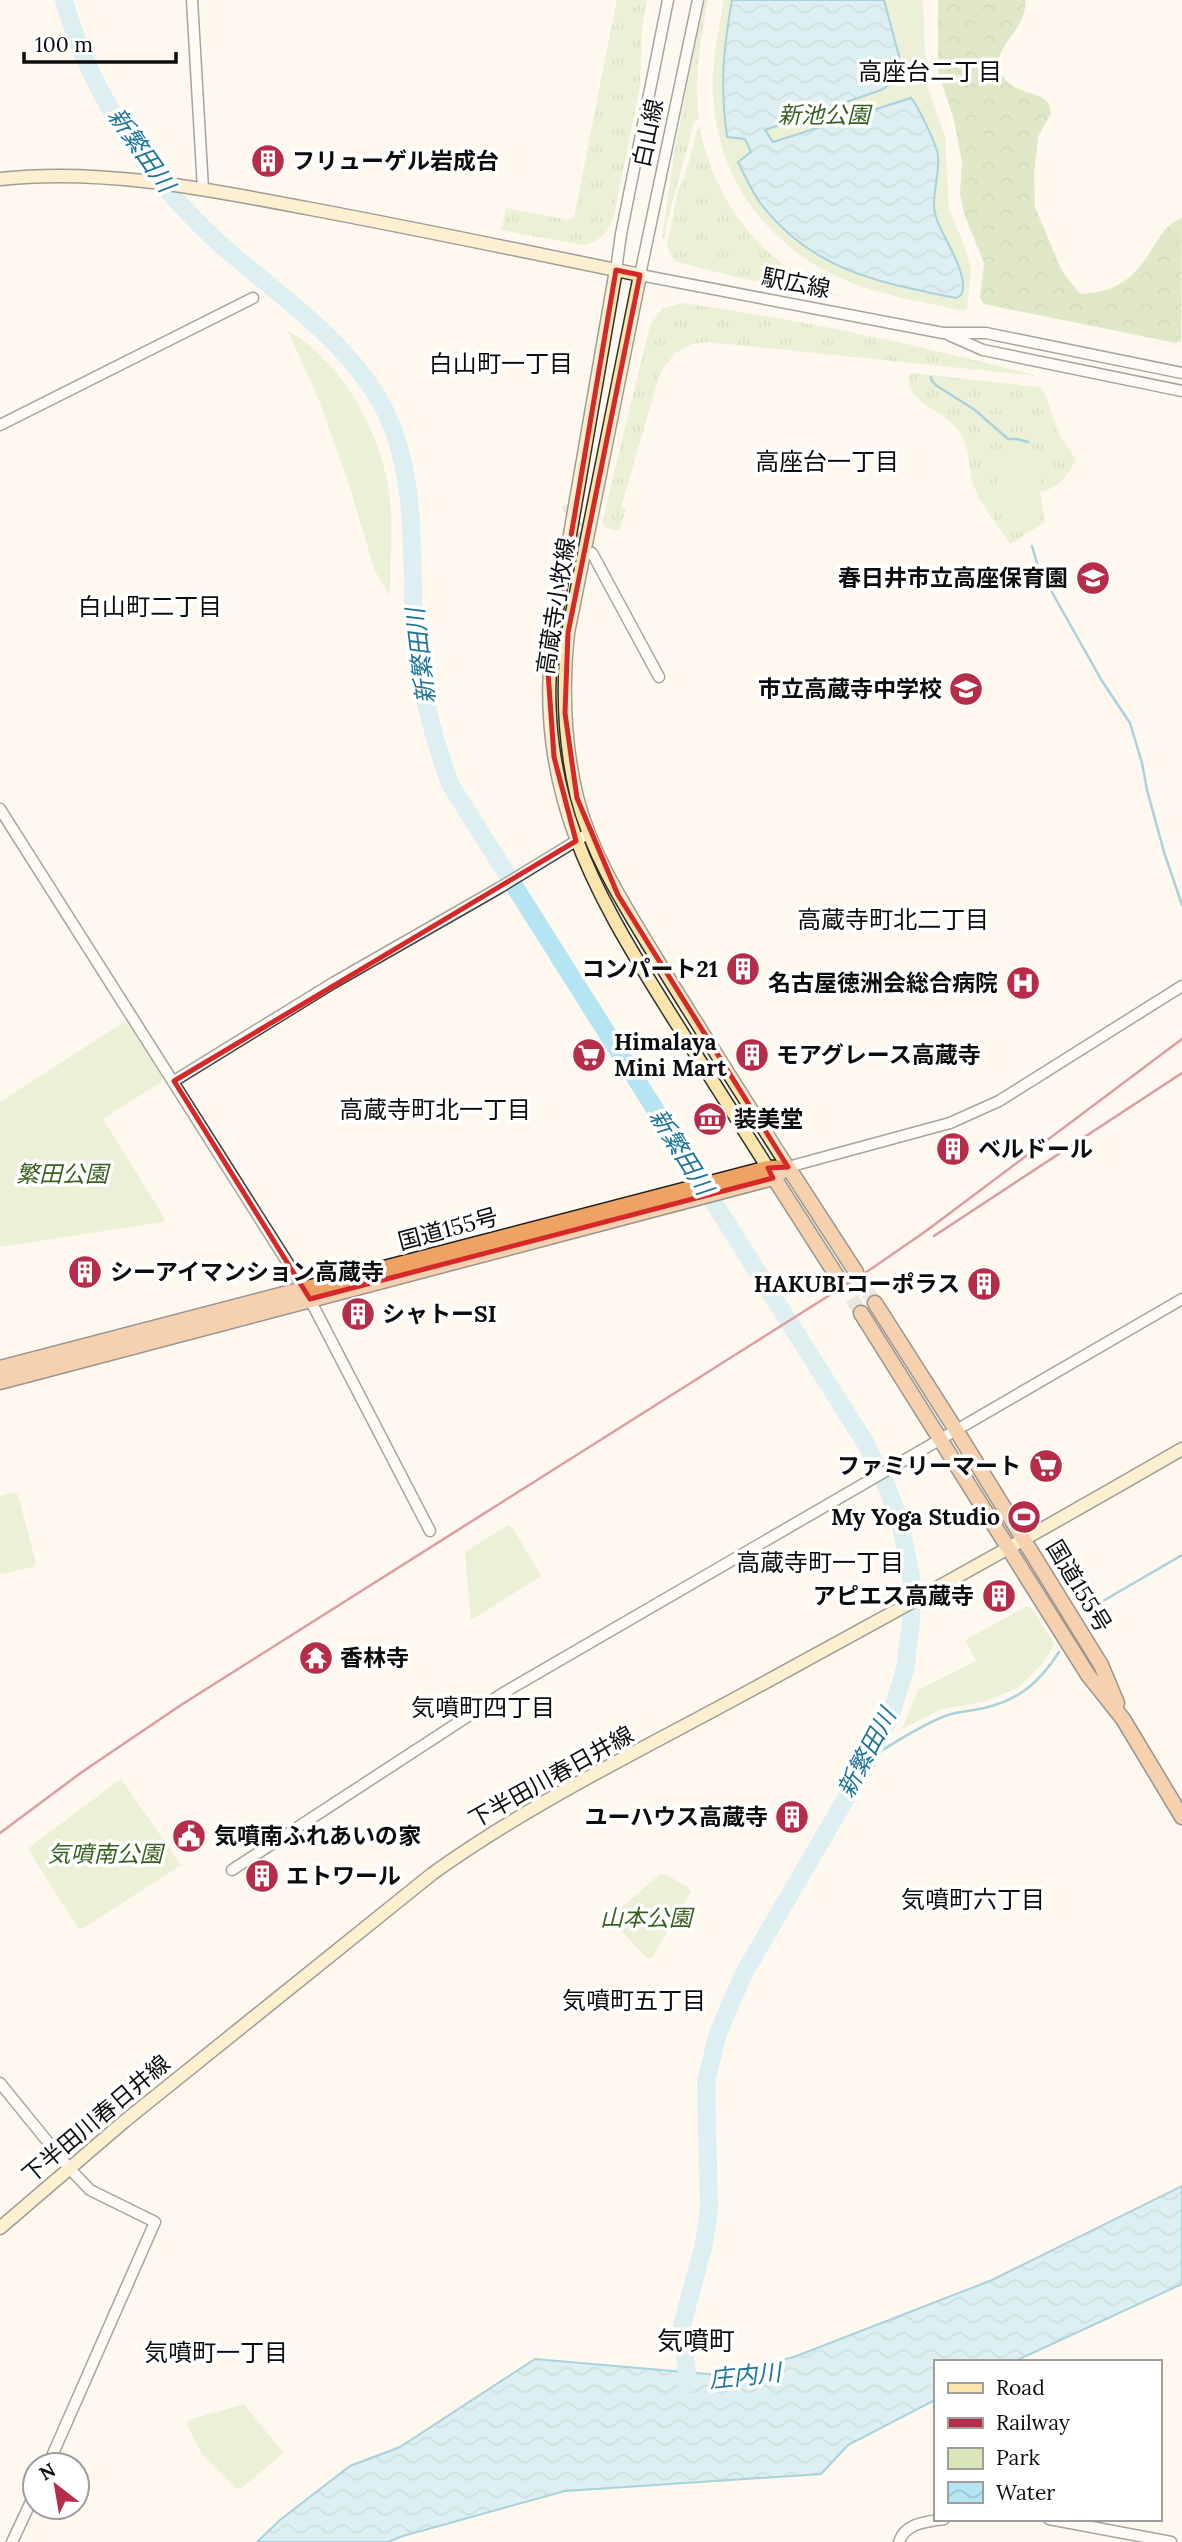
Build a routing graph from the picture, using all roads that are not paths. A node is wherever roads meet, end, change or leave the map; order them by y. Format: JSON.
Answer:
{"nodes":[{"id":1,"x":192,"y":0,"type":"edge"},
{"id":2,"x":668,"y":0,"type":"edge"},
{"id":3,"x":698,"y":0,"type":"edge"},
{"id":4,"x":0,"y":179,"type":"edge"},
{"id":5,"x":203,"y":189,"type":"junction"},
{"id":6,"x":616,"y":270,"type":"junction"},
{"id":7,"x":640,"y":275,"type":"junction"},
{"id":8,"x":253,"y":298,"type":"dead end"},
{"id":9,"x":943,"y":333,"type":"junction"},
{"id":10,"x":1182,"y":373,"type":"edge"},
{"id":11,"x":1182,"y":391,"type":"edge"},
{"id":12,"x":0,"y":425,"type":"edge"},
{"id":13,"x":592,"y":553,"type":"tunnel mouth"},
{"id":14,"x":659,"y":677,"type":"dead end"},
{"id":15,"x":0,"y":809,"type":"edge"},
{"id":16,"x":589,"y":833,"type":"junction"},
{"id":17,"x":576,"y":841,"type":"junction"},
{"id":18,"x":1182,"y":986,"type":"edge"},
{"id":19,"x":174,"y":1081,"type":"junction"},
{"id":20,"x":788,"y":1167,"type":"junction"},
{"id":21,"x":770,"y":1173,"type":"junction"},
{"id":22,"x":856,"y":1272,"type":"tunnel mouth"},
{"id":23,"x":840,"y":1281,"type":"tunnel mouth"},
{"id":24,"x":308,"y":1294,"type":"junction"},
{"id":25,"x":1182,"y":1299,"type":"edge"},
{"id":26,"x":875,"y":1303,"type":"tunnel mouth"},
{"id":27,"x":861,"y":1313,"type":"tunnel mouth"},
{"id":28,"x":0,"y":1368,"type":"edge"},
{"id":29,"x":0,"y":1382,"type":"edge"},
{"id":30,"x":956,"y":1430,"type":"junction"},
{"id":31,"x":939,"y":1440,"type":"junction"},
{"id":32,"x":1182,"y":1449,"type":"edge"},
{"id":33,"x":430,"y":1531,"type":"dead end"},
{"id":34,"x":1024,"y":1540,"type":"junction"},
{"id":35,"x":1010,"y":1549,"type":"junction"},
{"id":36,"x":1123,"y":1719,"type":"junction"},
{"id":37,"x":1182,"y":1817,"type":"edge"},
{"id":38,"x":232,"y":1870,"type":"dead end"},
{"id":39,"x":0,"y":2083,"type":"edge"},
{"id":40,"x":69,"y":2168,"type":"junction"},
{"id":41,"x":0,"y":2228,"type":"edge"},
{"id":42,"x":54,"y":2451,"type":"edge"},
{"id":43,"x":22,"y":2521,"type":"edge"},
{"id":44,"x":934,"y":2521,"type":"edge"},
{"id":45,"x":1060,"y":2521,"type":"edge"},
{"id":46,"x":12,"y":2542,"type":"edge"},
{"id":47,"x":899,"y":2542,"type":"edge"},
{"id":48,"x":1171,"y":2542,"type":"edge"}],
"edges":[{"from":1,"to":5,"type":"street"},
{"from":2,"to":6,"type":"street","name":"白山線"},
{"from":3,"to":7,"type":"street","name":"白山線"},
{"from":4,"to":5,"type":"main road"},
{"from":5,"to":6,"type":"main road"},
{"from":6,"to":7,"type":"main road"},
{"from":6,"to":17,"type":"main road","name":"高蔵寺小牧線"},
{"from":7,"to":9,"type":"street","name":"駅広線"},
{"from":7,"to":16,"type":"main road","name":"高蔵寺小牧線"},
{"from":8,"to":12,"type":"street"},
{"from":9,"to":10,"type":"street","name":"駅広線"},
{"from":9,"to":11,"type":"street","name":"駅広線"},
{"from":13,"to":14,"type":"street"},
{"from":15,"to":19,"type":"street"},
{"from":16,"to":17,"type":"street"},
{"from":16,"to":20,"type":"main road","name":"高蔵寺小牧線"},
{"from":17,"to":19,"type":"street"},
{"from":17,"to":21,"type":"main road","name":"高蔵寺小牧線"},
{"from":18,"to":20,"type":"street"},
{"from":19,"to":24,"type":"street"},
{"from":20,"to":21,"type":"highway"},
{"from":20,"to":22,"type":"highway"},
{"from":21,"to":23,"type":"highway"},
{"from":21,"to":24,"type":"highway","name":"国道155号"},
{"from":24,"to":28,"type":"highway","name":"国道155号"},
{"from":24,"to":29,"type":"highway","name":"国道155号"},
{"from":24,"to":33,"type":"street"},
{"from":25,"to":30,"type":"street"},
{"from":26,"to":30,"type":"highway","name":"国道155号"},
{"from":27,"to":31,"type":"highway","name":"国道155号"},
{"from":30,"to":31,"type":"street"},
{"from":30,"to":34,"type":"highway","name":"国道155号"},
{"from":31,"to":35,"type":"highway","name":"国道155号"},
{"from":31,"to":38,"type":"street"},
{"from":32,"to":34,"type":"main road","name":"下半田川春日井線"},
{"from":34,"to":35,"type":"main road","name":"下半田川春日井線"},
{"from":34,"to":36,"type":"highway","name":"国道155号"},
{"from":35,"to":36,"type":"highway","name":"国道155号"},
{"from":35,"to":40,"type":"main road","name":"下半田川春日井線"},
{"from":36,"to":37,"type":"highway","name":"国道155号"},
{"from":39,"to":40,"type":"street"},
{"from":40,"to":41,"type":"main road","name":"下半田川春日井線"},
{"from":40,"to":42,"type":"street"},
{"from":43,"to":46,"type":"street"},
{"from":44,"to":47,"type":"street"},
{"from":45,"to":48,"type":"street"}]}
